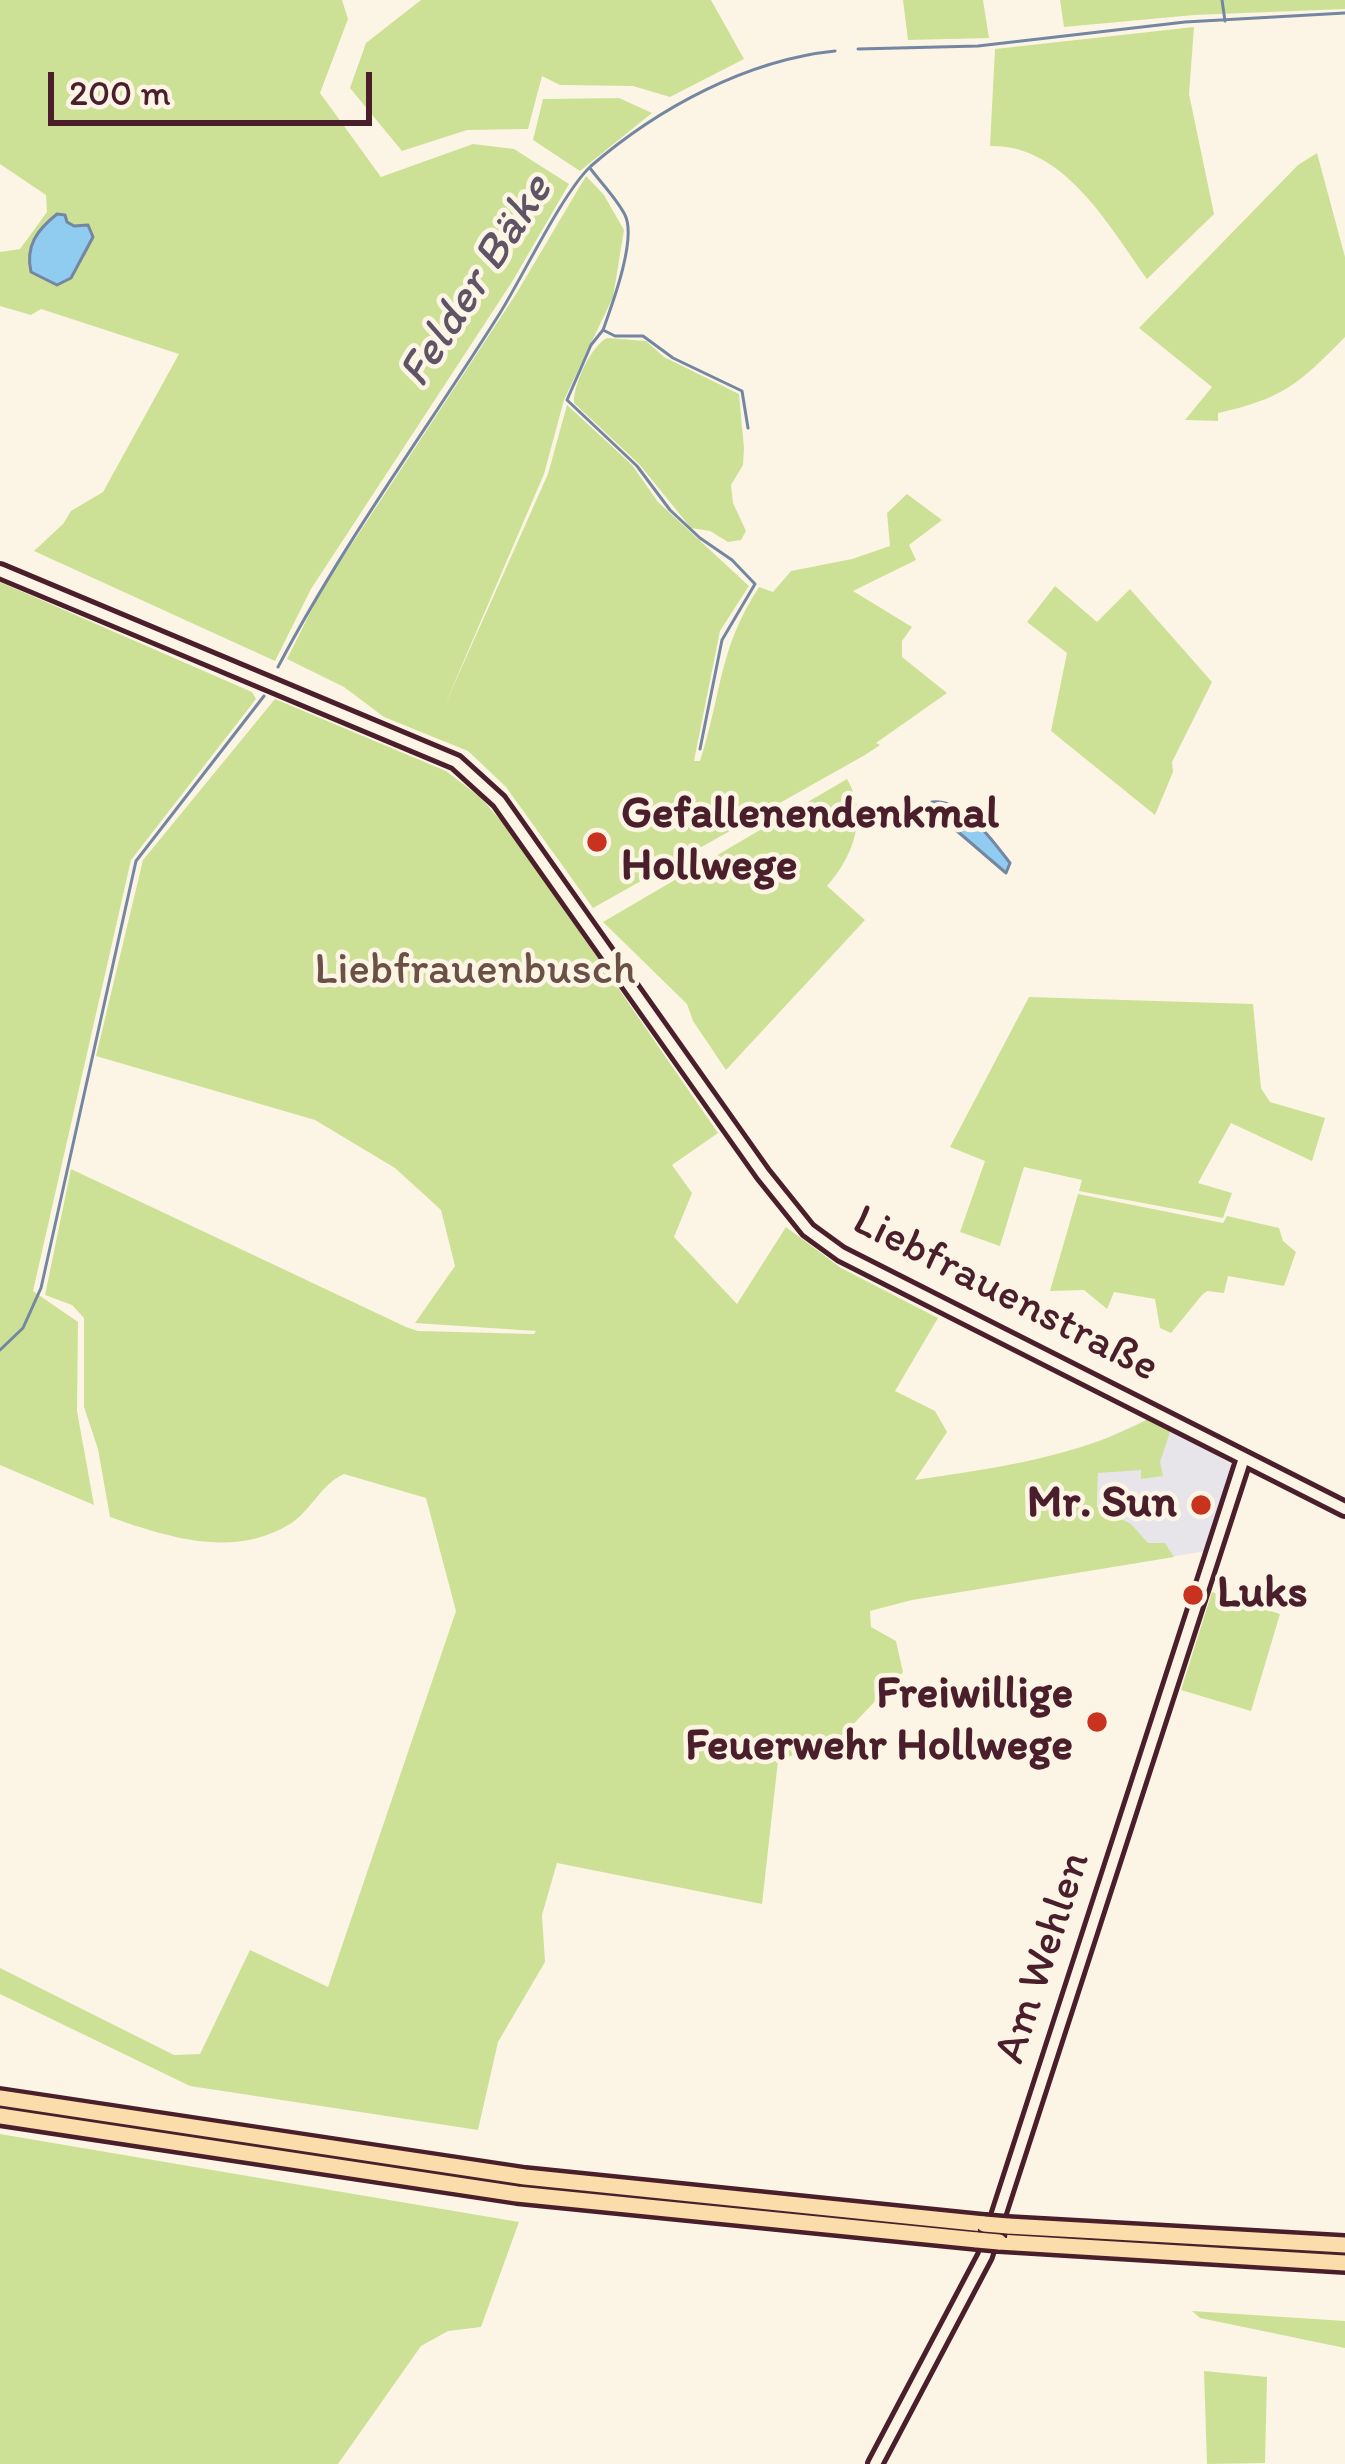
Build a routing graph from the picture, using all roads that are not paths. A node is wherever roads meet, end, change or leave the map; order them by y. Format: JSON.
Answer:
{"nodes":[{"id":1,"x":0,"y":572,"type":"edge"},
{"id":2,"x":1244,"y":1458,"type":"junction"},
{"id":3,"x":1345,"y":1509,"type":"edge"},
{"id":4,"x":0,"y":2098,"type":"edge"},
{"id":5,"x":0,"y":2116,"type":"edge"},
{"id":6,"x":1345,"y":2246,"type":"edge"},
{"id":7,"x":1345,"y":2263,"type":"edge"},
{"id":8,"x":874,"y":2464,"type":"edge"}],
"edges":[{"from":1,"to":2,"type":"street","name":"Liebfrauenstraße"},
{"from":2,"to":3,"type":"street","name":"Liebfrauenstraße"},
{"from":2,"to":8,"type":"street","name":"Am Wehlen"},
{"from":4,"to":6,"type":"highway","bridge":true},
{"from":5,"to":7,"type":"highway","bridge":true}]}
